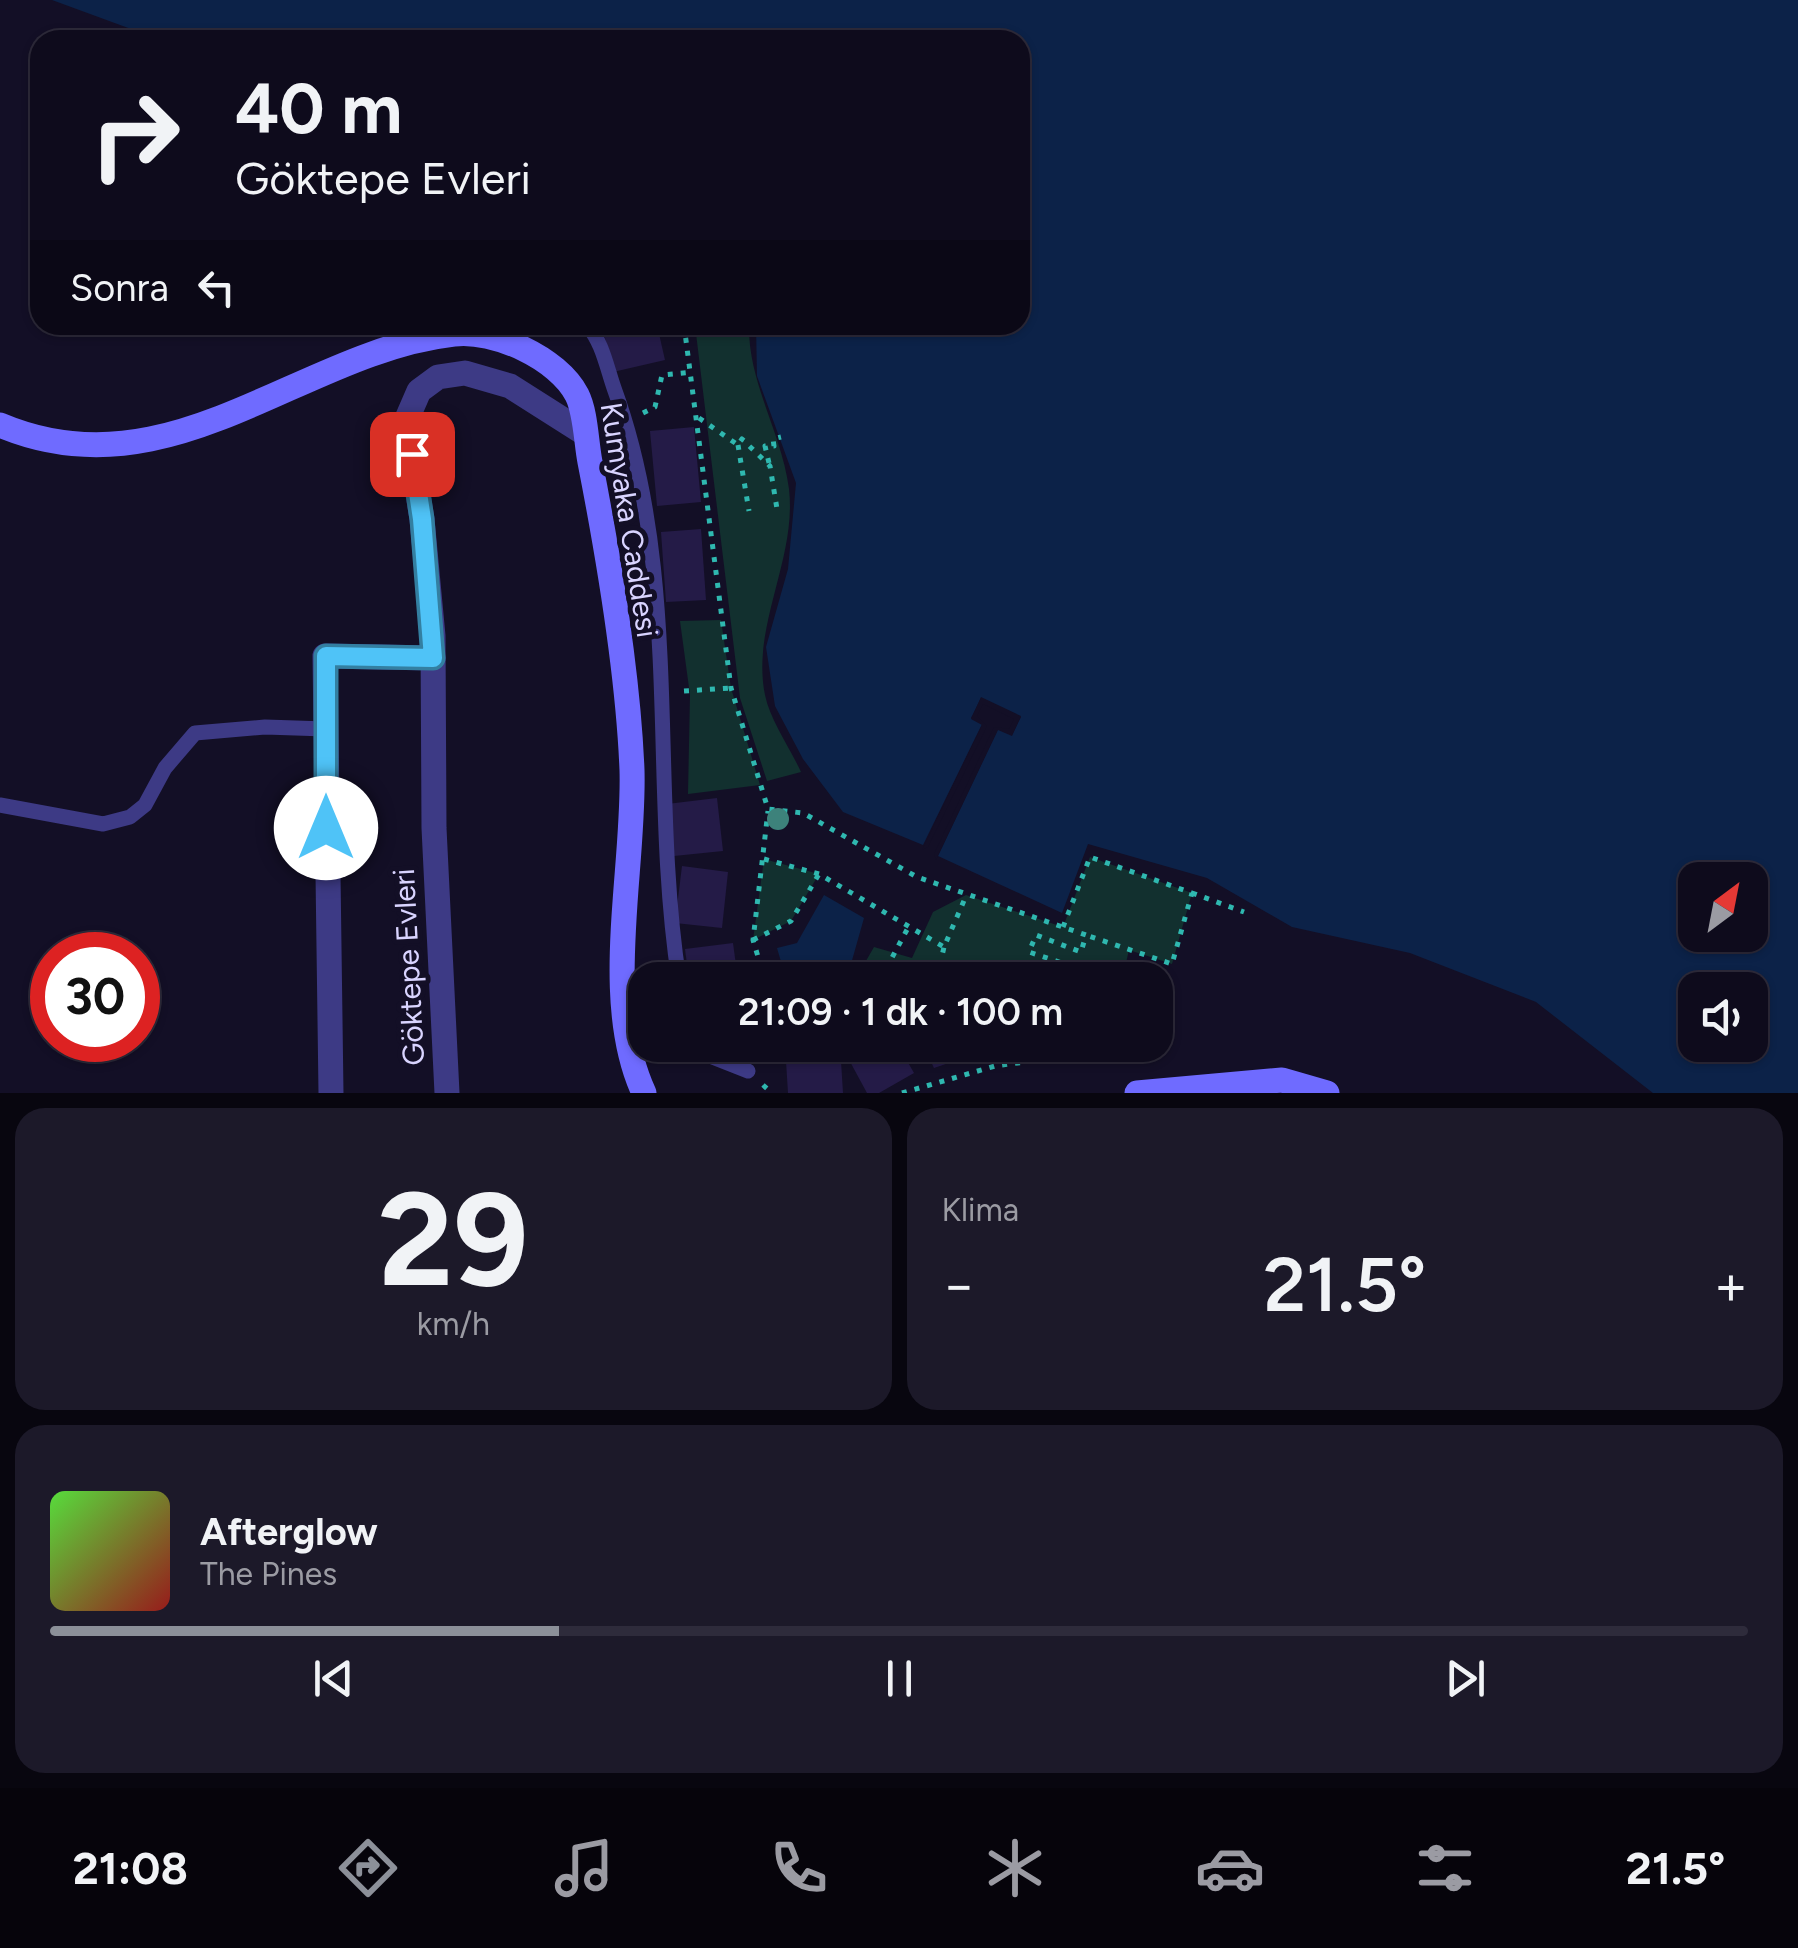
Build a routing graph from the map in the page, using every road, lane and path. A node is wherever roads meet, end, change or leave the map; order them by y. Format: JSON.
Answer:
{"nodes":[{"id":1,"x":438,"y":335,"type":"edge"},
{"id":2,"x":510,"y":335,"type":"edge"},
{"id":3,"x":592,"y":335,"type":"edge"},
{"id":4,"x":686,"y":335,"type":"edge"},
{"id":5,"x":693,"y":372,"type":"junction"},
{"id":6,"x":699,"y":418,"type":"junction"},
{"id":7,"x":626,"y":422,"type":"junction"},
{"id":8,"x":0,"y":425,"type":"edge"},
{"id":9,"x":584,"y":433,"type":"junction"},
{"id":10,"x":781,"y":437,"type":"dead end"},
{"id":11,"x":738,"y":446,"type":"junction"},
{"id":12,"x":770,"y":466,"type":"junction"},
{"id":13,"x":777,"y":508,"type":"dead end"},
{"id":14,"x":749,"y":511,"type":"dead end"},
{"id":15,"x":433,"y":658,"type":"junction"},
{"id":16,"x":731,"y":688,"type":"junction"},
{"id":17,"x":663,"y":692,"type":"junction"},
{"id":18,"x":326,"y":728,"type":"junction"},
{"id":19,"x":0,"y":804,"type":"edge"},
{"id":20,"x":768,"y":809,"type":"junction"},
{"id":21,"x":764,"y":859,"type":"junction"},
{"id":22,"x":819,"y":874,"type":"junction"},
{"id":23,"x":1192,"y":893,"type":"junction"},
{"id":24,"x":966,"y":896,"type":"junction"},
{"id":25,"x":1244,"y":912,"type":"dead end"},
{"id":26,"x":910,"y":926,"type":"junction"},
{"id":27,"x":1063,"y":927,"type":"junction"},
{"id":28,"x":1086,"y":935,"type":"junction"},
{"id":29,"x":753,"y":940,"type":"junction"},
{"id":30,"x":944,"y":947,"type":"junction"},
{"id":31,"x":676,"y":962,"type":"edge"},
{"id":32,"x":760,"y":962,"type":"edge"},
{"id":33,"x":890,"y":962,"type":"edge"},
{"id":34,"x":940,"y":962,"type":"edge"},
{"id":35,"x":1059,"y":962,"type":"edge"},
{"id":36,"x":725,"y":1062,"type":"edge"},
{"id":37,"x":1017,"y":1062,"type":"edge"},
{"id":38,"x":748,"y":1071,"type":"dead end"},
{"id":39,"x":331,"y":1093,"type":"edge"},
{"id":40,"x":447,"y":1093,"type":"edge"},
{"id":41,"x":644,"y":1093,"type":"edge"},
{"id":42,"x":902,"y":1093,"type":"edge"},
{"id":43,"x":1137,"y":1093,"type":"edge"},
{"id":44,"x":1327,"y":1093,"type":"edge"}],
"edges":[{"from":1,"to":8,"type":"main road","name":"Kumyaka Caddesi"},
{"from":2,"to":9,"type":"main road","name":"Kumyaka Caddesi"},
{"from":3,"to":7,"type":"lane"},
{"from":4,"to":5,"type":"path"},
{"from":5,"to":6,"type":"path"},
{"from":5,"to":7,"type":"path"},
{"from":6,"to":11,"type":"path"},
{"from":6,"to":16,"type":"path"},
{"from":7,"to":17,"type":"lane"},
{"from":9,"to":15,"type":"street","name":"Göktepe Evleri"},
{"from":9,"to":41,"type":"main road","name":"Kumyaka Caddesi"},
{"from":10,"to":12,"type":"path"},
{"from":11,"to":12,"type":"path"},
{"from":11,"to":14,"type":"path"},
{"from":12,"to":13,"type":"path"},
{"from":15,"to":18,"type":"street"},
{"from":15,"to":40,"type":"street","name":"Göktepe Evleri"},
{"from":16,"to":17,"type":"path"},
{"from":16,"to":20,"type":"path"},
{"from":17,"to":31,"type":"lane"},
{"from":18,"to":19,"type":"lane"},
{"from":18,"to":39,"type":"street"},
{"from":20,"to":21,"type":"path"},
{"from":20,"to":24,"type":"path"},
{"from":21,"to":22,"type":"path"},
{"from":21,"to":29,"type":"path"},
{"from":22,"to":26,"type":"path"},
{"from":22,"to":29,"type":"path"},
{"from":23,"to":25,"type":"path"},
{"from":23,"to":27,"type":"path"},
{"from":23,"to":28,"type":"path"},
{"from":24,"to":27,"type":"path"},
{"from":24,"to":30,"type":"path"},
{"from":26,"to":30,"type":"path"},
{"from":26,"to":33,"type":"path"},
{"from":27,"to":28,"type":"path"},
{"from":28,"to":35,"type":"path"},
{"from":29,"to":32,"type":"path"},
{"from":30,"to":34,"type":"path"},
{"from":36,"to":38,"type":"lane"},
{"from":37,"to":42,"type":"path"},
{"from":43,"to":44,"type":"main road"}]}
